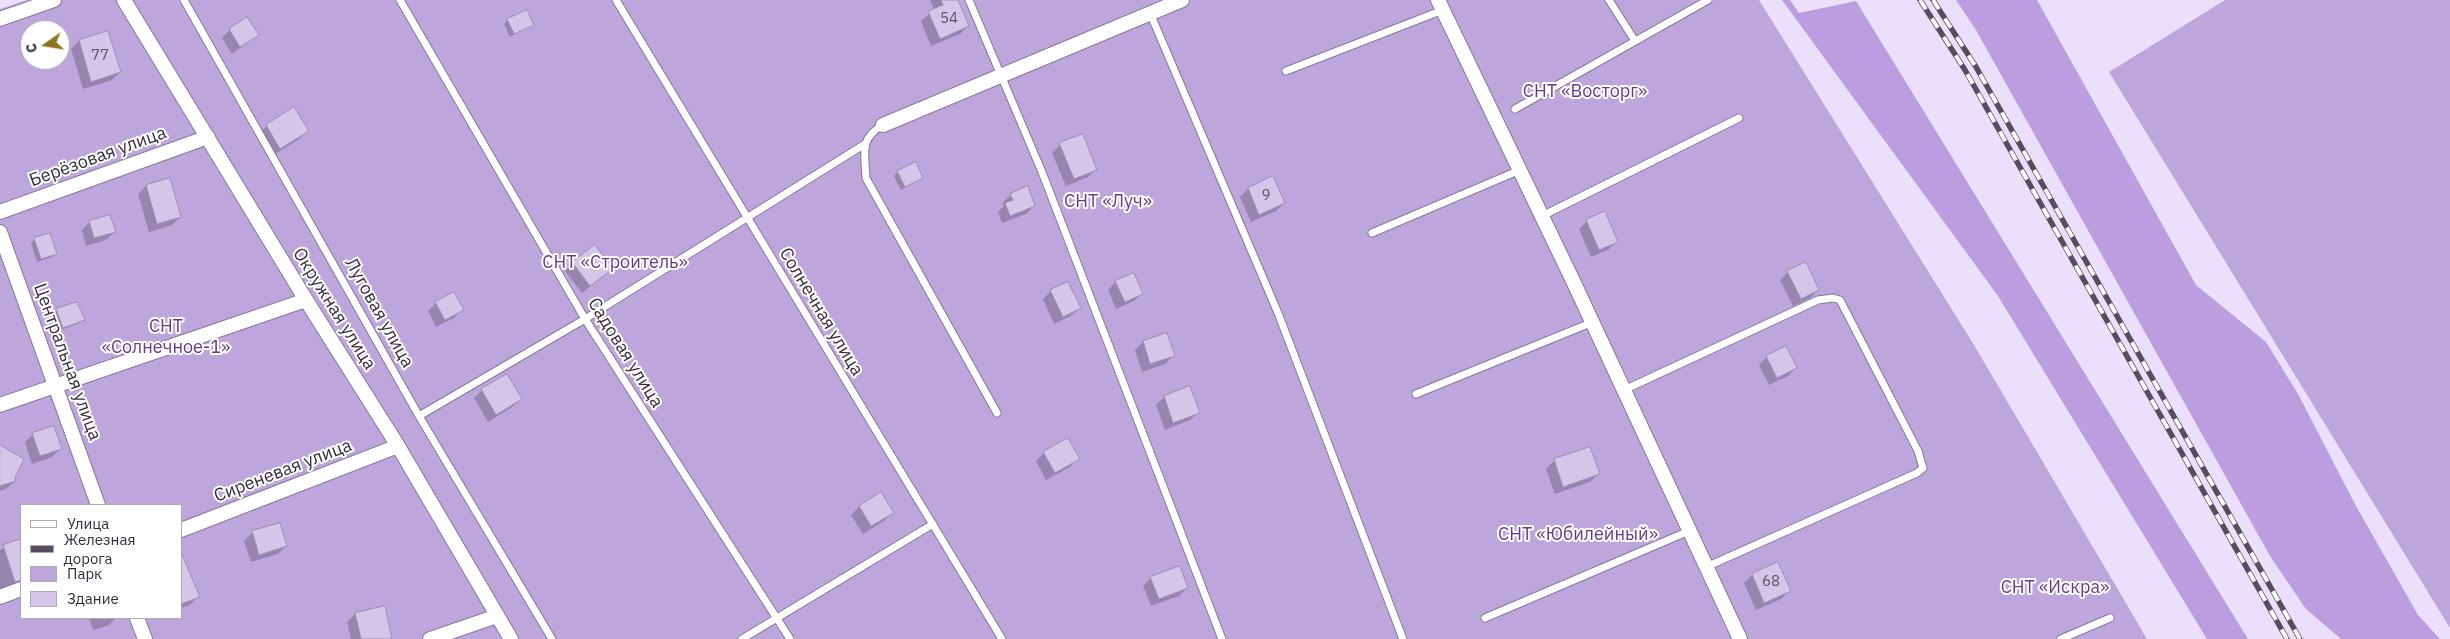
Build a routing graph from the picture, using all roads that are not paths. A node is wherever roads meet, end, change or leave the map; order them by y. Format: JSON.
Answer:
{"nodes":[{"id":1,"x":54,"y":0,"type":"edge"},
{"id":2,"x":124,"y":0,"type":"edge"},
{"id":3,"x":184,"y":0,"type":"edge"},
{"id":4,"x":400,"y":0,"type":"edge"},
{"id":5,"x":616,"y":0,"type":"edge"},
{"id":6,"x":969,"y":0,"type":"edge"},
{"id":7,"x":1182,"y":0,"type":"edge"},
{"id":8,"x":1609,"y":0,"type":"edge"},
{"id":9,"x":1708,"y":0,"type":"edge"},
{"id":10,"x":1440,"y":5,"type":"edge"},
{"id":11,"x":1150,"y":13,"type":"junction"},
{"id":12,"x":0,"y":19,"type":"edge"},
{"id":13,"x":1635,"y":42,"type":"junction"},
{"id":14,"x":1286,"y":71,"type":"dead end"},
{"id":15,"x":1000,"y":75,"type":"junction"},
{"id":16,"x":1516,"y":109,"type":"dead end"},
{"id":17,"x":1739,"y":118,"type":"dead end"},
{"id":18,"x":883,"y":125,"type":"joint"},
{"id":19,"x":208,"y":137,"type":"junction"},
{"id":20,"x":865,"y":144,"type":"junction"},
{"id":21,"x":1520,"y":170,"type":"junction"},
{"id":22,"x":0,"y":212,"type":"edge"},
{"id":23,"x":1542,"y":216,"type":"junction"},
{"id":24,"x":745,"y":217,"type":"junction"},
{"id":25,"x":0,"y":232,"type":"edge"},
{"id":26,"x":1372,"y":233,"type":"dead end"},
{"id":27,"x":306,"y":300,"type":"junction"},
{"id":28,"x":585,"y":318,"type":"junction"},
{"id":29,"x":1593,"y":322,"type":"junction"},
{"id":30,"x":56,"y":385,"type":"junction"},
{"id":31,"x":1624,"y":390,"type":"junction"},
{"id":32,"x":1416,"y":394,"type":"dead end"},
{"id":33,"x":0,"y":405,"type":"edge"},
{"id":34,"x":997,"y":412,"type":"dead end"},
{"id":35,"x":419,"y":416,"type":"junction"},
{"id":36,"x":398,"y":446,"type":"junction"},
{"id":37,"x":98,"y":504,"type":"edge"},
{"id":38,"x":933,"y":524,"type":"junction"},
{"id":39,"x":182,"y":530,"type":"edge"},
{"id":40,"x":1689,"y":531,"type":"junction"},
{"id":41,"x":1706,"y":567,"type":"junction"},
{"id":42,"x":20,"y":589,"type":"edge"},
{"id":43,"x":0,"y":596,"type":"edge"},
{"id":44,"x":497,"y":616,"type":"junction"},
{"id":45,"x":777,"y":618,"type":"junction"},
{"id":46,"x":1485,"y":618,"type":"dead end"},
{"id":47,"x":2110,"y":618,"type":"dead end"},
{"id":48,"x":137,"y":619,"type":"edge"},
{"id":49,"x":145,"y":639,"type":"edge"},
{"id":50,"x":430,"y":639,"type":"edge"},
{"id":51,"x":511,"y":639,"type":"edge"},
{"id":52,"x":552,"y":639,"type":"edge"},
{"id":53,"x":742,"y":639,"type":"edge"},
{"id":54,"x":790,"y":639,"type":"edge"},
{"id":55,"x":1002,"y":639,"type":"edge"},
{"id":56,"x":1222,"y":639,"type":"edge"},
{"id":57,"x":1403,"y":639,"type":"edge"},
{"id":58,"x":1740,"y":639,"type":"edge"},
{"id":59,"x":2061,"y":639,"type":"edge"}],
"edges":[{"from":1,"to":12,"type":"street"},
{"from":2,"to":19,"type":"street","name":"Окружная улица"},
{"from":3,"to":35,"type":"lane","name":"Луговая улица"},
{"from":4,"to":28,"type":"lane","name":"Садовая улица"},
{"from":5,"to":24,"type":"lane","name":"Солнечная улица"},
{"from":6,"to":15,"type":"lane"},
{"from":7,"to":11,"type":"street"},
{"from":8,"to":13,"type":"lane"},
{"from":9,"to":13,"type":"lane"},
{"from":10,"to":14,"type":"lane"},
{"from":10,"to":21,"type":"street"},
{"from":11,"to":15,"type":"street"},
{"from":11,"to":57,"type":"lane"},
{"from":13,"to":16,"type":"lane"},
{"from":15,"to":18,"type":"street"},
{"from":15,"to":56,"type":"lane"},
{"from":17,"to":23,"type":"lane"},
{"from":18,"to":20,"type":"lane"},
{"from":19,"to":22,"type":"street","name":"Берёзовая улица"},
{"from":19,"to":27,"type":"street","name":"Окружная улица"},
{"from":20,"to":24,"type":"lane"},
{"from":20,"to":34,"type":"lane"},
{"from":21,"to":23,"type":"street"},
{"from":21,"to":26,"type":"lane"},
{"from":23,"to":29,"type":"street"},
{"from":24,"to":28,"type":"lane"},
{"from":24,"to":38,"type":"lane","name":"Солнечная улица"},
{"from":25,"to":30,"type":"street","name":"Центральная улица"},
{"from":27,"to":30,"type":"street"},
{"from":27,"to":36,"type":"street","name":"Окружная улица"},
{"from":28,"to":35,"type":"lane"},
{"from":28,"to":45,"type":"lane","name":"Садовая улица"},
{"from":29,"to":31,"type":"street"},
{"from":29,"to":32,"type":"lane"},
{"from":30,"to":33,"type":"street"},
{"from":30,"to":37,"type":"street","name":"Центральная улица"},
{"from":31,"to":40,"type":"street"},
{"from":31,"to":41,"type":"lane"},
{"from":35,"to":52,"type":"lane","name":"Луговая улица"},
{"from":36,"to":39,"type":"street","name":"Сиреневая улица"},
{"from":36,"to":44,"type":"street","name":"Окружная улица"},
{"from":38,"to":45,"type":"lane"},
{"from":38,"to":55,"type":"lane","name":"Солнечная улица"},
{"from":40,"to":41,"type":"street"},
{"from":40,"to":46,"type":"lane"},
{"from":41,"to":58,"type":"street"},
{"from":42,"to":43,"type":"street"},
{"from":44,"to":50,"type":"street"},
{"from":44,"to":51,"type":"street","name":"Окружная улица"},
{"from":45,"to":53,"type":"lane"},
{"from":45,"to":54,"type":"lane","name":"Садовая улица"},
{"from":47,"to":59,"type":"lane"},
{"from":48,"to":49,"type":"street"}]}
